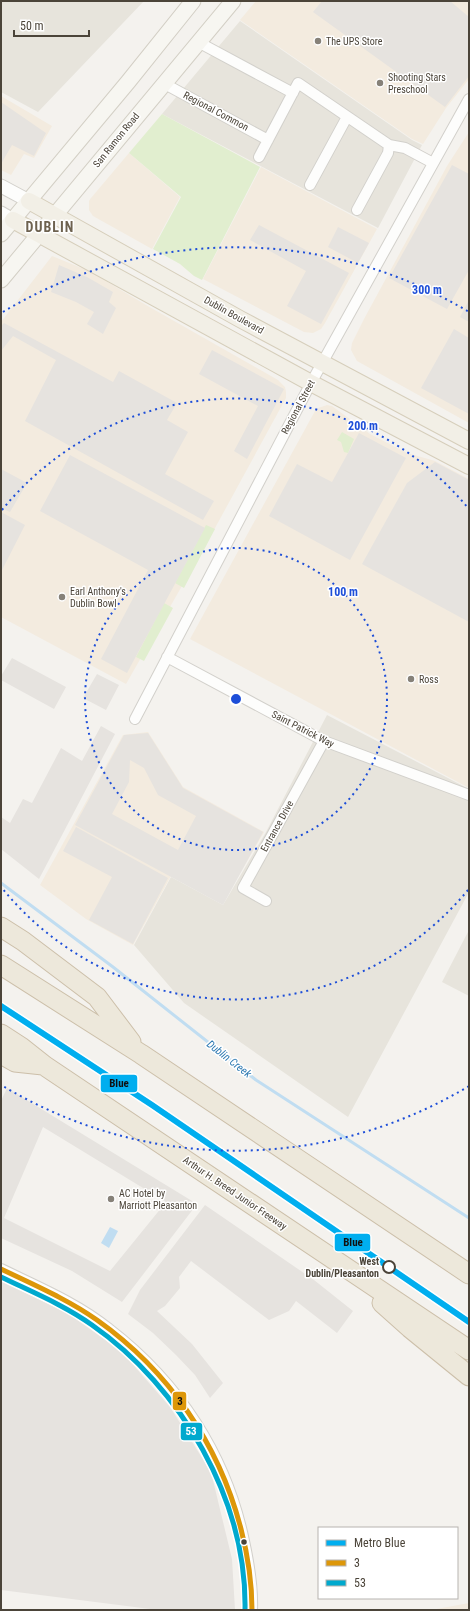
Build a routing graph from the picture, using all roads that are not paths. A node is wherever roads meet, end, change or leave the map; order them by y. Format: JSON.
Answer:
{"nodes":[{"id":1,"x":193,"y":1,"type":"edge"},
{"id":2,"x":233,"y":1,"type":"edge"},
{"id":3,"x":198,"y":42,"type":"junction"},
{"id":4,"x":163,"y":83,"type":"junction"},
{"id":5,"x":292,"y":93,"type":"junction"},
{"id":6,"x":469,"y":99,"type":"edge"},
{"id":7,"x":347,"y":117,"type":"junction"},
{"id":8,"x":268,"y":140,"type":"junction"},
{"id":9,"x":389,"y":145,"type":"junction"},
{"id":10,"x":259,"y":156,"type":"dead end"},
{"id":11,"x":433,"y":163,"type":"junction"},
{"id":12,"x":310,"y":185,"type":"dead end"},
{"id":13,"x":1,"y":186,"type":"edge"},
{"id":14,"x":29,"y":201,"type":"junction"},
{"id":15,"x":357,"y":210,"type":"dead end"},
{"id":16,"x":54,"y":215,"type":"junction"},
{"id":17,"x":7,"y":217,"type":"edge"},
{"id":18,"x":1,"y":234,"type":"edge"},
{"id":19,"x":38,"y":234,"type":"junction"},
{"id":20,"x":1,"y":280,"type":"edge"},
{"id":21,"x":323,"y":362,"type":"junction"},
{"id":22,"x":311,"y":383,"type":"junction"},
{"id":23,"x":469,"y":441,"type":"edge"},
{"id":24,"x":469,"y":466,"type":"edge"},
{"id":25,"x":167,"y":657,"type":"junction"},
{"id":26,"x":135,"y":719,"type":"dead end"},
{"id":27,"x":324,"y":741,"type":"junction"},
{"id":28,"x":469,"y":795,"type":"edge"},
{"id":29,"x":266,"y":901,"type":"dead end"},
{"id":30,"x":1,"y":927,"type":"edge"},
{"id":31,"x":1,"y":965,"type":"edge"},
{"id":32,"x":1,"y":1034,"type":"edge"},
{"id":33,"x":1,"y":1054,"type":"edge"},
{"id":34,"x":141,"y":1054,"type":"junction"},
{"id":35,"x":45,"y":1066,"type":"junction"},
{"id":36,"x":339,"y":1262,"type":"junction"},
{"id":37,"x":1,"y":1269,"type":"edge"},
{"id":38,"x":469,"y":1274,"type":"edge"},
{"id":39,"x":469,"y":1350,"type":"edge"},
{"id":40,"x":469,"y":1376,"type":"edge"},
{"id":41,"x":252,"y":1610,"type":"edge"}],
"edges":[{"from":1,"to":14,"type":"main road"},
{"from":2,"to":3,"type":"main road","name":"San Ramon Road"},
{"from":3,"to":4,"type":"main road","name":"San Ramon Road"},
{"from":3,"to":5,"type":"street"},
{"from":4,"to":8,"type":"street","name":"Regional Common"},
{"from":4,"to":16,"type":"main road","name":"San Ramon Road"},
{"from":5,"to":7,"type":"street"},
{"from":5,"to":8,"type":"street"},
{"from":6,"to":11,"type":"street","name":"Regional Street"},
{"from":7,"to":9,"type":"street"},
{"from":7,"to":12,"type":"street"},
{"from":8,"to":10,"type":"street"},
{"from":9,"to":11,"type":"street"},
{"from":9,"to":15,"type":"street"},
{"from":11,"to":21,"type":"street","name":"Regional Street"},
{"from":13,"to":14,"type":"street","name":"Dublin Boulevard"},
{"from":14,"to":16,"type":"main road","name":"Dublin Boulevard"},
{"from":14,"to":17,"type":"main road"},
{"from":16,"to":19,"type":"main road","name":"San Ramon Road"},
{"from":16,"to":21,"type":"main road","name":"Dublin Boulevard"},
{"from":17,"to":18,"type":"main road"},
{"from":17,"to":19,"type":"main road"},
{"from":19,"to":20,"type":"main road","name":"San Ramon Road"},
{"from":19,"to":22,"type":"main road"},
{"from":21,"to":22,"type":"street","name":"Regional Street"},
{"from":21,"to":23,"type":"main road","name":"Dublin Boulevard"},
{"from":22,"to":24,"type":"main road"},
{"from":22,"to":25,"type":"street","name":"Regional Street"},
{"from":25,"to":26,"type":"street","name":"Regional Street"},
{"from":25,"to":27,"type":"street","name":"Saint Patrick Way"},
{"from":27,"to":28,"type":"street","name":"Saint Patrick Way"},
{"from":27,"to":29,"type":"street","name":"Entrance Drive"},
{"from":30,"to":34,"type":"highway"},
{"from":31,"to":34,"type":"highway"},
{"from":32,"to":35,"type":"highway","name":"Arthur H. Breed Junior Freeway"},
{"from":33,"to":35,"type":"highway"},
{"from":34,"to":38,"type":"highway"},
{"from":35,"to":36,"type":"highway","name":"Arthur H. Breed Junior Freeway"},
{"from":36,"to":39,"type":"highway","name":"Arthur H. Breed Junior Freeway"},
{"from":36,"to":40,"type":"highway"},
{"from":37,"to":41,"type":"street"}]}
